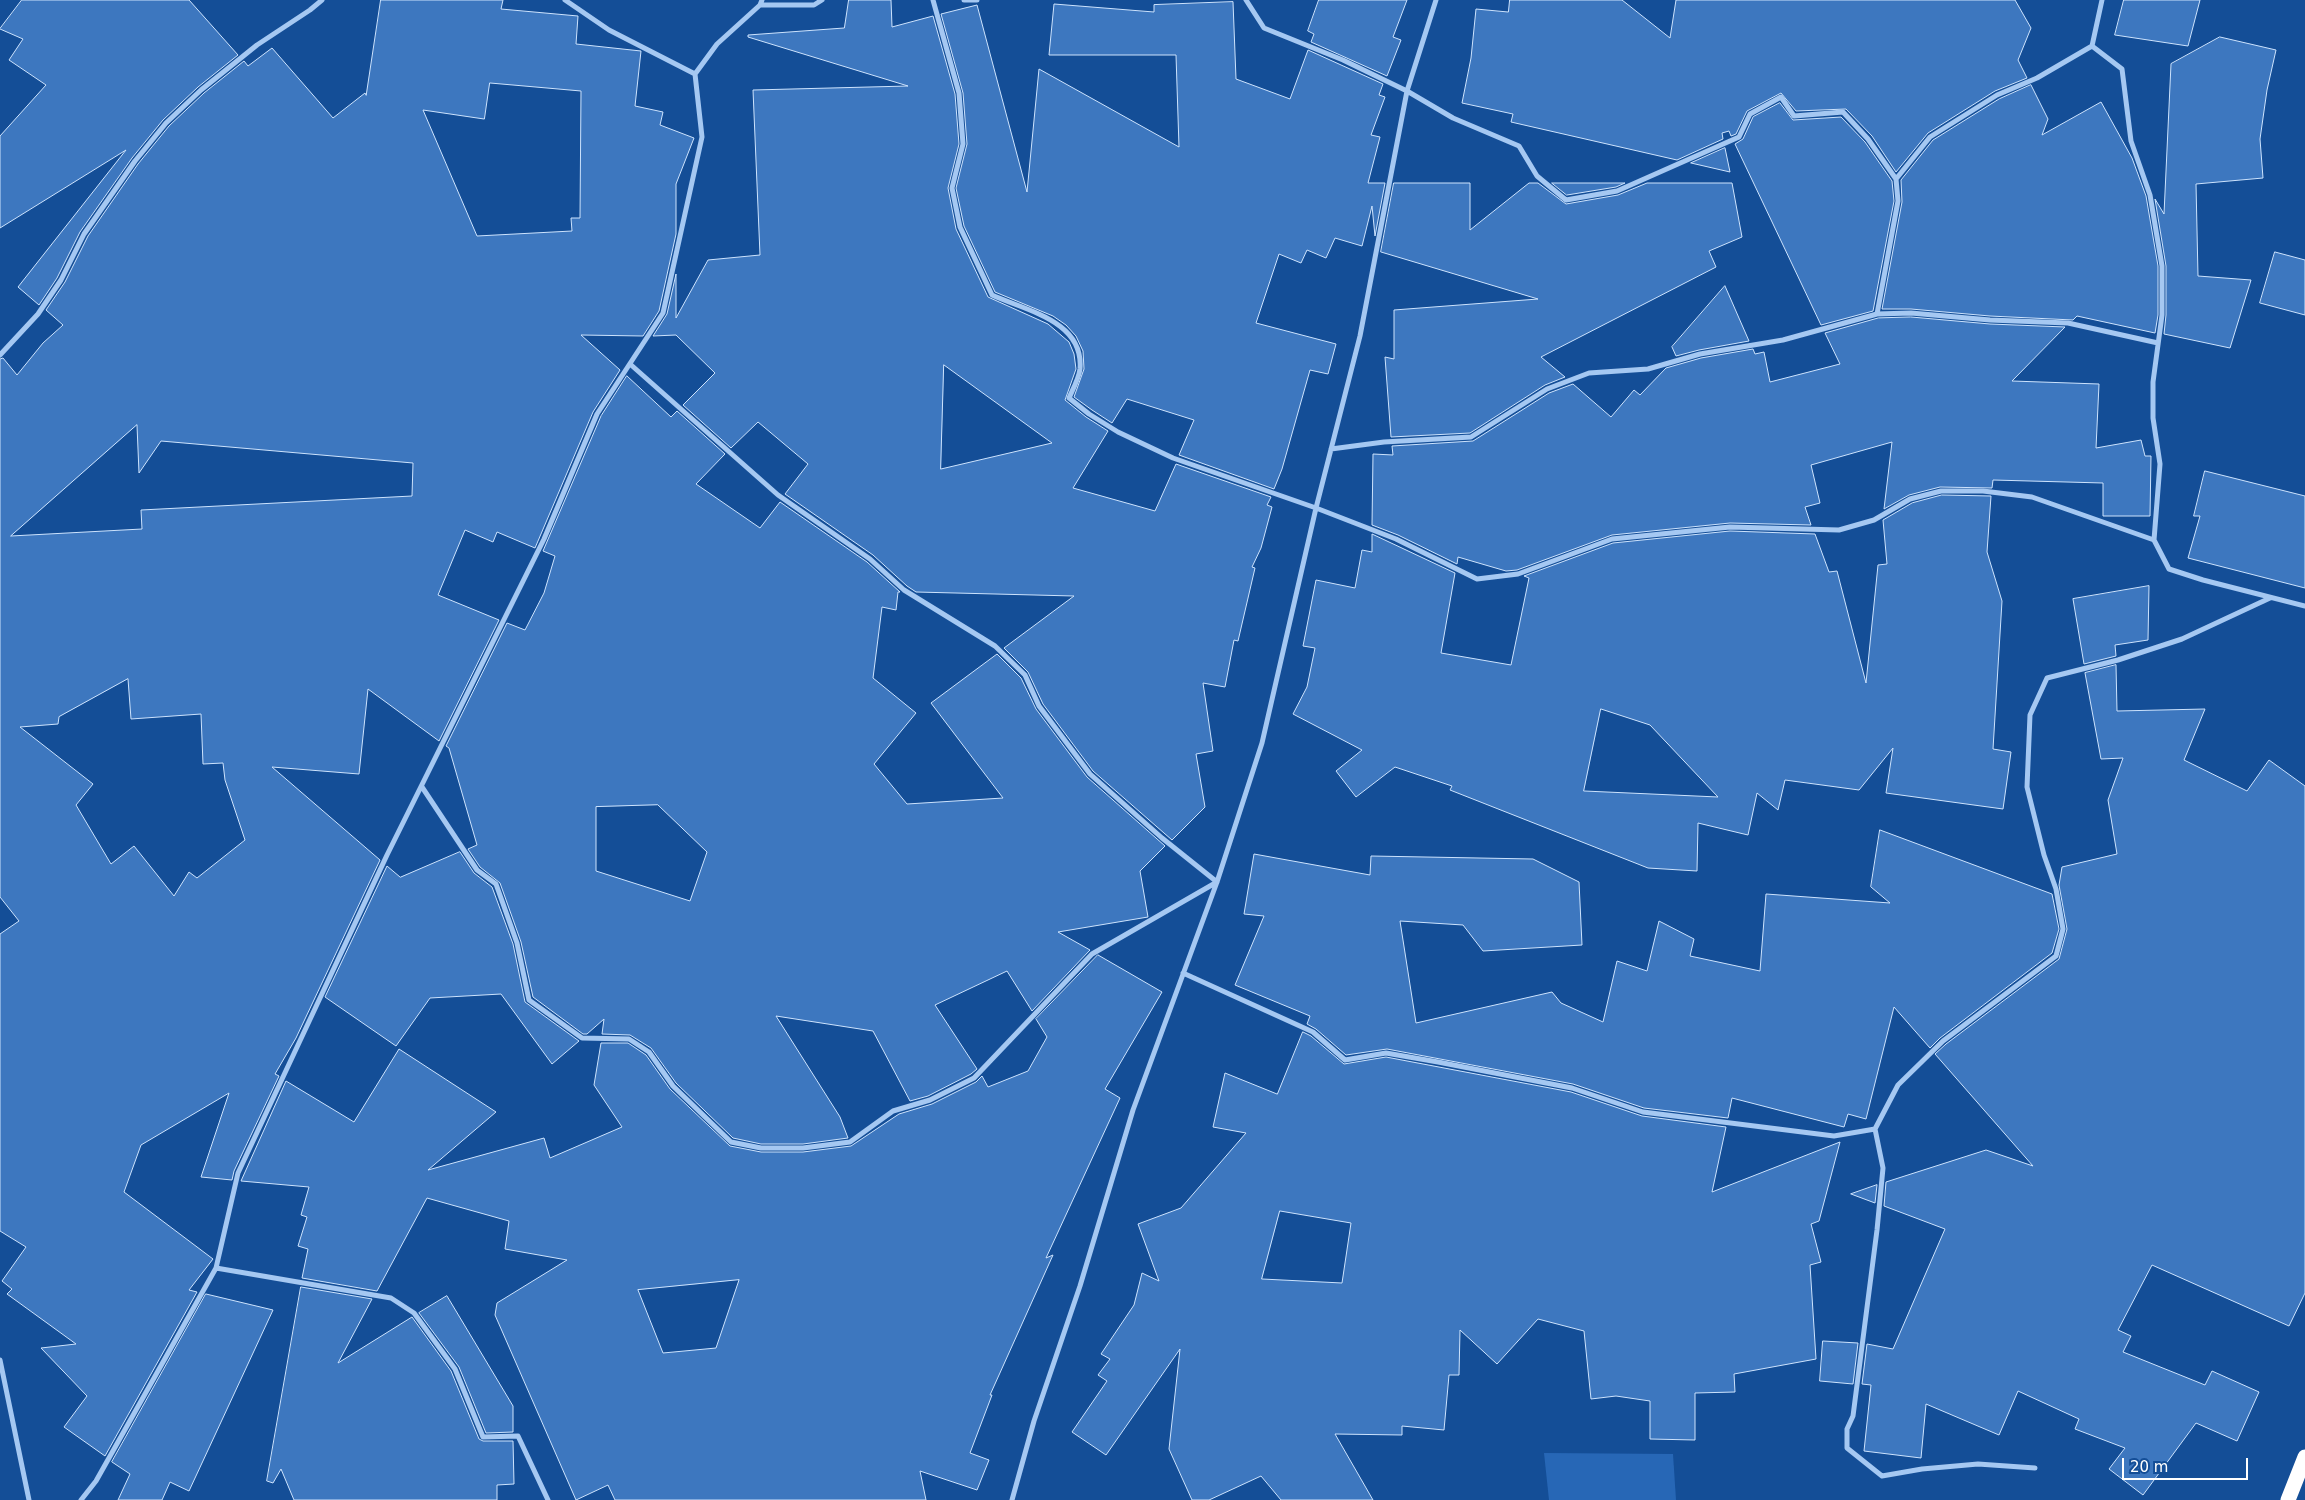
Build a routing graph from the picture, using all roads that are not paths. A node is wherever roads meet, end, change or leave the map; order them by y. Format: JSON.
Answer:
{"nodes":[{"id":1,"x":322,"y":0,"type":"edge"},
{"id":2,"x":565,"y":0,"type":"edge"},
{"id":3,"x":822,"y":0,"type":"edge"},
{"id":4,"x":933,"y":0,"type":"edge"},
{"id":5,"x":964,"y":0,"type":"edge"},
{"id":6,"x":977,"y":0,"type":"edge"},
{"id":7,"x":1246,"y":0,"type":"edge"},
{"id":8,"x":1436,"y":0,"type":"edge"},
{"id":9,"x":2102,"y":0,"type":"edge"},
{"id":10,"x":761,"y":2,"type":"edge"},
{"id":11,"x":2092,"y":46,"type":"junction"},
{"id":12,"x":695,"y":74,"type":"junction"},
{"id":13,"x":1407,"y":91,"type":"junction"},
{"id":14,"x":1896,"y":179,"type":"junction"},
{"id":15,"x":1877,"y":314,"type":"junction"},
{"id":16,"x":2158,"y":342,"type":"junction"},
{"id":17,"x":0,"y":355,"type":"edge"},
{"id":18,"x":630,"y":364,"type":"junction"},
{"id":19,"x":1332,"y":449,"type":"junction"},
{"id":20,"x":1316,"y":508,"type":"junction"},
{"id":21,"x":2154,"y":540,"type":"junction"},
{"id":22,"x":2270,"y":598,"type":"junction"},
{"id":23,"x":2305,"y":606,"type":"edge"},
{"id":24,"x":422,"y":787,"type":"junction"},
{"id":25,"x":1217,"y":882,"type":"junction"},
{"id":26,"x":1183,"y":973,"type":"junction"},
{"id":27,"x":1875,"y":1129,"type":"junction"},
{"id":28,"x":216,"y":1268,"type":"junction"},
{"id":29,"x":0,"y":1360,"type":"edge"},
{"id":30,"x":2305,"y":1457,"type":"edge"},
{"id":31,"x":2035,"y":1468,"type":"dead end"},
{"id":32,"x":29,"y":1500,"type":"edge"},
{"id":33,"x":81,"y":1500,"type":"edge"},
{"id":34,"x":548,"y":1500,"type":"edge"},
{"id":35,"x":1012,"y":1500,"type":"edge"},
{"id":36,"x":2288,"y":1500,"type":"edge"}],
"edges":[{"from":1,"to":17,"type":"street"},
{"from":2,"to":12,"type":"street"},
{"from":3,"to":10,"type":"street"},
{"from":4,"to":20,"type":"street"},
{"from":5,"to":6,"type":"street"},
{"from":7,"to":13,"type":"street"},
{"from":8,"to":13,"type":"street"},
{"from":9,"to":11,"type":"street"},
{"from":10,"to":12,"type":"street"},
{"from":11,"to":14,"type":"street"},
{"from":11,"to":16,"type":"street"},
{"from":12,"to":18,"type":"street"},
{"from":13,"to":14,"type":"street"},
{"from":13,"to":19,"type":"street"},
{"from":14,"to":15,"type":"street"},
{"from":15,"to":16,"type":"street"},
{"from":15,"to":19,"type":"street"},
{"from":16,"to":21,"type":"street"},
{"from":18,"to":24,"type":"street"},
{"from":18,"to":25,"type":"street"},
{"from":19,"to":20,"type":"street"},
{"from":20,"to":21,"type":"street"},
{"from":20,"to":25,"type":"street"},
{"from":21,"to":22,"type":"street"},
{"from":22,"to":23,"type":"street"},
{"from":22,"to":27,"type":"street"},
{"from":24,"to":25,"type":"street"},
{"from":24,"to":28,"type":"street"},
{"from":25,"to":26,"type":"street"},
{"from":26,"to":27,"type":"street"},
{"from":26,"to":35,"type":"street"},
{"from":27,"to":31,"type":"street"},
{"from":28,"to":33,"type":"street"},
{"from":28,"to":34,"type":"street"},
{"from":29,"to":32,"type":"street"},
{"from":30,"to":36,"type":"highway"}]}
